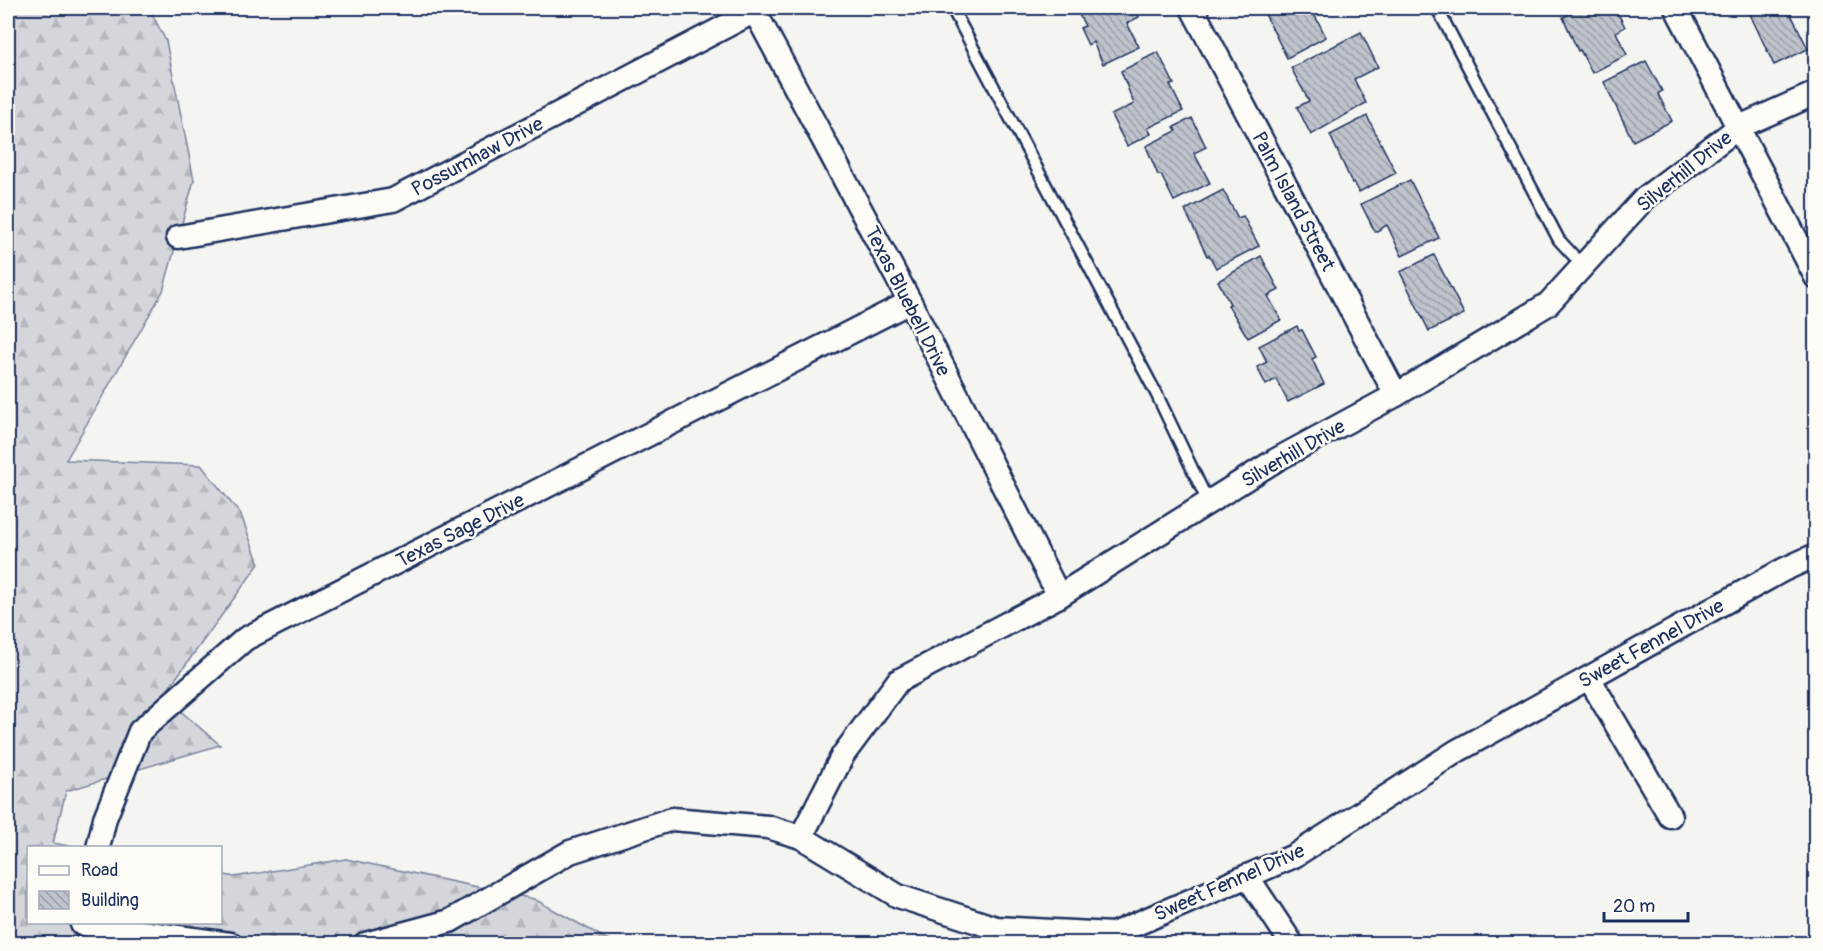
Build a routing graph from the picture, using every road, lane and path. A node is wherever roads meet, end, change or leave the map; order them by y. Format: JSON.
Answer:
{"nodes":[{"id":1,"x":952,"y":8,"type":"edge"},
{"id":2,"x":1192,"y":8,"type":"edge"},
{"id":3,"x":1437,"y":8,"type":"edge"},
{"id":4,"x":1676,"y":8,"type":"edge"},
{"id":5,"x":754,"y":9,"type":"edge"},
{"id":6,"x":1815,"y":93,"type":"edge"},
{"id":7,"x":1739,"y":127,"type":"junction"},
{"id":8,"x":178,"y":237,"type":"dead end"},
{"id":9,"x":1583,"y":266,"type":"junction"},
{"id":10,"x":1815,"y":277,"type":"edge"},
{"id":11,"x":910,"y":302,"type":"junction"},
{"id":12,"x":1396,"y":395,"type":"junction"},
{"id":13,"x":1208,"y":502,"type":"junction"},
{"id":14,"x":1815,"y":555,"type":"edge"},
{"id":15,"x":1059,"y":596,"type":"junction"},
{"id":16,"x":1589,"y":678,"type":"junction"},
{"id":17,"x":1670,"y":816,"type":"dead end"},
{"id":18,"x":801,"y":837,"type":"junction"},
{"id":19,"x":98,"y":846,"type":"edge"},
{"id":20,"x":1247,"y":876,"type":"junction"},
{"id":21,"x":81,"y":930,"type":"edge"},
{"id":22,"x":230,"y":944,"type":"edge"},
{"id":23,"x":365,"y":944,"type":"edge"},
{"id":24,"x":1292,"y":944,"type":"edge"}],
"edges":[{"from":1,"to":13,"type":"lane"},
{"from":2,"to":12,"type":"street","name":"Palm Island Street"},
{"from":3,"to":9,"type":"lane"},
{"from":4,"to":7,"type":"street"},
{"from":5,"to":8,"type":"street","name":"Possumhaw Drive"},
{"from":5,"to":11,"type":"street","name":"Texas Bluebell Drive"},
{"from":6,"to":7,"type":"street","name":"Silverhill Drive"},
{"from":7,"to":9,"type":"street","name":"Silverhill Drive"},
{"from":7,"to":10,"type":"street"},
{"from":9,"to":12,"type":"street","name":"Silverhill Drive"},
{"from":11,"to":15,"type":"street","name":"Texas Bluebell Drive"},
{"from":11,"to":19,"type":"street","name":"Texas Sage Drive"},
{"from":12,"to":13,"type":"street","name":"Silverhill Drive"},
{"from":13,"to":15,"type":"street","name":"Silverhill Drive"},
{"from":14,"to":16,"type":"street","name":"Sweet Fennel Drive"},
{"from":15,"to":18,"type":"street","name":"Silverhill Drive"},
{"from":16,"to":17,"type":"street"},
{"from":16,"to":20,"type":"street","name":"Sweet Fennel Drive"},
{"from":18,"to":20,"type":"street","name":"Sweet Fennel Drive"},
{"from":18,"to":23,"type":"street","name":"Sweet Fennel Drive"},
{"from":20,"to":24,"type":"street"},
{"from":21,"to":22,"type":"street"}]}
